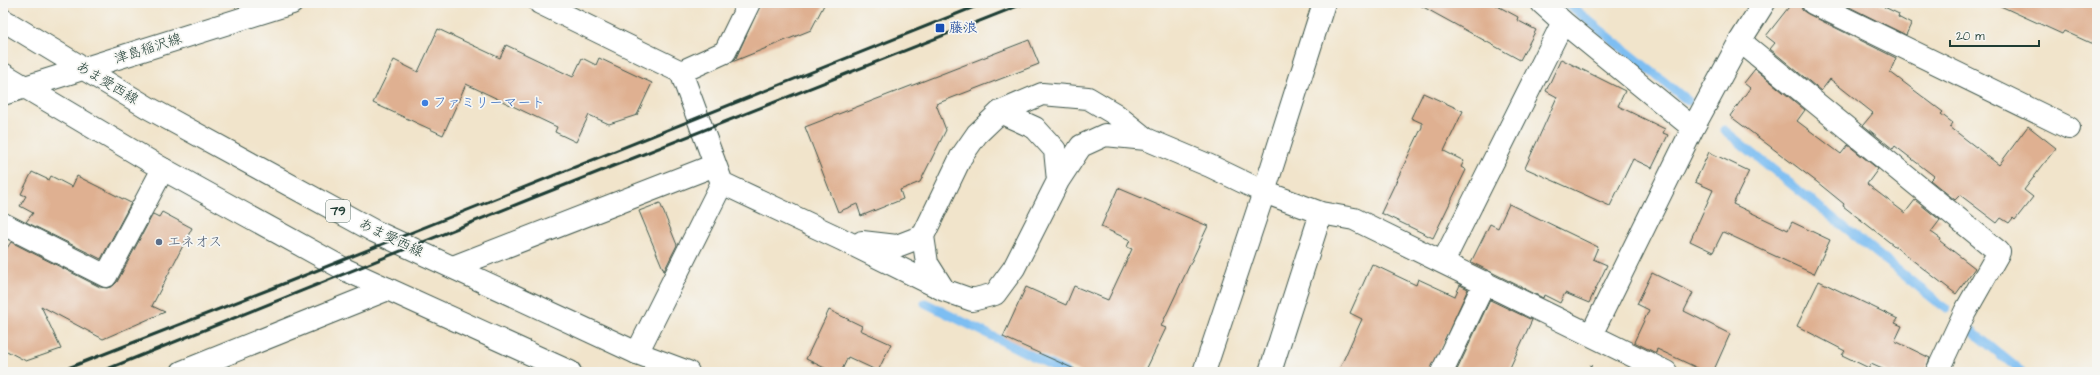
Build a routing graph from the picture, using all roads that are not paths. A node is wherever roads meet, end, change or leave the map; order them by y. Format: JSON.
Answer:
{"nodes":[{"id":1,"x":292,"y":3,"type":"edge"},
{"id":2,"x":540,"y":3,"type":"edge"},
{"id":3,"x":749,"y":3,"type":"edge"},
{"id":4,"x":1324,"y":3,"type":"edge"},
{"id":5,"x":1542,"y":3,"type":"edge"},
{"id":6,"x":1764,"y":3,"type":"edge"},
{"id":7,"x":1813,"y":3,"type":"edge"},
{"id":8,"x":3,"y":20,"type":"edge"},
{"id":9,"x":1563,"y":22,"type":"junction"},
{"id":10,"x":1740,"y":41,"type":"junction"},
{"id":11,"x":84,"y":69,"type":"junction"},
{"id":12,"x":681,"y":72,"type":"junction"},
{"id":13,"x":3,"y":74,"type":"edge"},
{"id":14,"x":24,"y":88,"type":"junction"},
{"id":15,"x":3,"y":94,"type":"edge"},
{"id":16,"x":1000,"y":112,"type":"junction"},
{"id":17,"x":1693,"y":128,"type":"junction"},
{"id":18,"x":2069,"y":128,"type":"dead end"},
{"id":19,"x":1146,"y":139,"type":"junction"},
{"id":20,"x":163,"y":169,"type":"junction"},
{"id":21,"x":718,"y":174,"type":"junction"},
{"id":22,"x":1058,"y":181,"type":"junction"},
{"id":23,"x":1264,"y":192,"type":"junction"},
{"id":24,"x":1322,"y":213,"type":"junction"},
{"id":25,"x":3,"y":224,"type":"edge"},
{"id":26,"x":923,"y":236,"type":"junction"},
{"id":27,"x":841,"y":239,"type":"junction"},
{"id":28,"x":1443,"y":262,"type":"junction"},
{"id":29,"x":453,"y":267,"type":"junction"},
{"id":30,"x":1485,"y":282,"type":"junction"},
{"id":31,"x":388,"y":289,"type":"junction"},
{"id":32,"x":944,"y":290,"type":"junction"},
{"id":33,"x":1591,"y":335,"type":"junction"},
{"id":34,"x":637,"y":353,"type":"junction"},
{"id":35,"x":182,"y":372,"type":"edge"},
{"id":36,"x":570,"y":372,"type":"edge"},
{"id":37,"x":688,"y":372,"type":"edge"},
{"id":38,"x":1204,"y":372,"type":"edge"},
{"id":39,"x":1270,"y":372,"type":"edge"},
{"id":40,"x":1442,"y":372,"type":"edge"},
{"id":41,"x":1666,"y":372,"type":"edge"},
{"id":42,"x":1937,"y":372,"type":"edge"}],
"edges":[{"from":1,"to":11,"type":"street","name":"津島稲沢線"},
{"from":2,"to":12,"type":"street"},
{"from":3,"to":12,"type":"street"},
{"from":4,"to":23,"type":"street"},
{"from":5,"to":9,"type":"street"},
{"from":6,"to":10,"type":"street"},
{"from":7,"to":18,"type":"street"},
{"from":8,"to":11,"type":"street","name":"あま愛西線","number":"79"},
{"from":9,"to":17,"type":"street"},
{"from":9,"to":28,"type":"street"},
{"from":10,"to":17,"type":"street"},
{"from":10,"to":42,"type":"street"},
{"from":11,"to":14,"type":"street","name":"津島稲沢線"},
{"from":11,"to":29,"type":"street","name":"あま愛西線","number":"79"},
{"from":12,"to":21,"type":"street"},
{"from":13,"to":14,"type":"street"},
{"from":14,"to":15,"type":"street","name":"津島稲沢線"},
{"from":14,"to":20,"type":"street"},
{"from":16,"to":19,"type":"street"},
{"from":16,"to":22,"type":"street"},
{"from":16,"to":26,"type":"street"},
{"from":17,"to":33,"type":"street"},
{"from":19,"to":22,"type":"street"},
{"from":19,"to":23,"type":"street"},
{"from":20,"to":25,"type":"street"},
{"from":20,"to":31,"type":"street"},
{"from":21,"to":27,"type":"street"},
{"from":21,"to":29,"type":"street"},
{"from":21,"to":34,"type":"street"},
{"from":22,"to":32,"type":"street"},
{"from":23,"to":24,"type":"street"},
{"from":23,"to":38,"type":"street"},
{"from":24,"to":28,"type":"street"},
{"from":24,"to":39,"type":"street"},
{"from":26,"to":27,"type":"street"},
{"from":26,"to":32,"type":"street"},
{"from":27,"to":32,"type":"street"},
{"from":28,"to":30,"type":"street"},
{"from":29,"to":34,"type":"street","name":"あま愛西線","number":"79"},
{"from":30,"to":33,"type":"street"},
{"from":30,"to":40,"type":"street"},
{"from":31,"to":35,"type":"street"},
{"from":31,"to":36,"type":"street"},
{"from":33,"to":41,"type":"street"},
{"from":34,"to":37,"type":"street","name":"あま愛西線","number":"79"}]}
